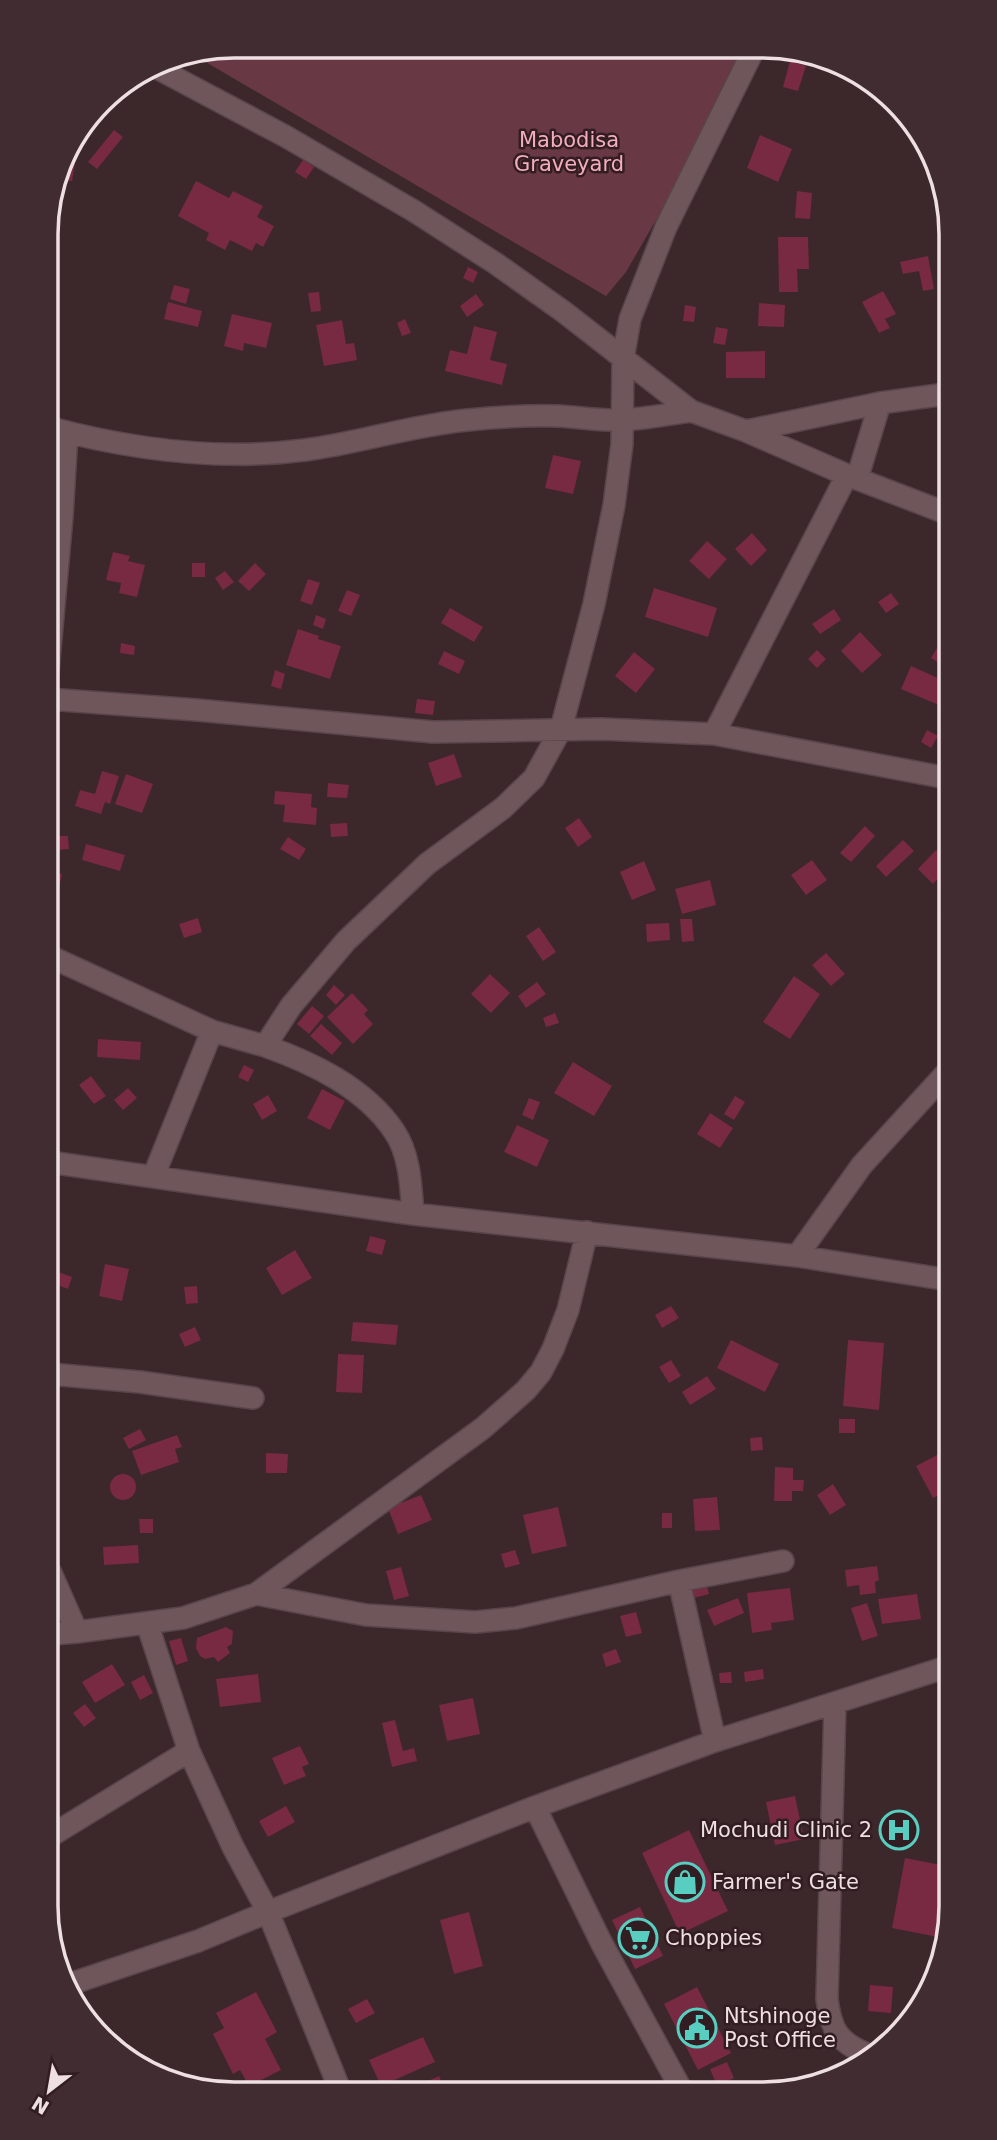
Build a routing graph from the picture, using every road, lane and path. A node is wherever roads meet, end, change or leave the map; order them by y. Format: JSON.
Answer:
{"nodes":[{"id":1,"x":750,"y":58,"type":"edge"},
{"id":2,"x":165,"y":72,"type":"edge"},
{"id":3,"x":623,"y":359,"type":"junction"},
{"id":4,"x":939,"y":395,"type":"edge"},
{"id":5,"x":880,"y":403,"type":"junction"},
{"id":6,"x":691,"y":411,"type":"junction"},
{"id":7,"x":621,"y":420,"type":"junction"},
{"id":8,"x":58,"y":430,"type":"edge"},
{"id":9,"x":746,"y":432,"type":"junction"},
{"id":10,"x":58,"y":447,"type":"edge"},
{"id":11,"x":852,"y":477,"type":"junction"},
{"id":12,"x":939,"y":510,"type":"edge"},
{"id":13,"x":58,"y":561,"type":"edge"},
{"id":14,"x":58,"y":700,"type":"edge"},
{"id":15,"x":561,"y":729,"type":"junction"},
{"id":16,"x":714,"y":734,"type":"junction"},
{"id":17,"x":939,"y":776,"type":"edge"},
{"id":18,"x":58,"y":961,"type":"edge"},
{"id":19,"x":212,"y":1031,"type":"junction"},
{"id":20,"x":265,"y":1046,"type":"junction"},
{"id":21,"x":939,"y":1081,"type":"edge"},
{"id":22,"x":58,"y":1163,"type":"edge"},
{"id":23,"x":154,"y":1175,"type":"junction"},
{"id":24,"x":413,"y":1214,"type":"junction"},
{"id":25,"x":587,"y":1232,"type":"junction"},
{"id":26,"x":797,"y":1256,"type":"junction"},
{"id":27,"x":939,"y":1278,"type":"edge"},
{"id":28,"x":58,"y":1375,"type":"edge"},
{"id":29,"x":253,"y":1398,"type":"dead end"},
{"id":30,"x":783,"y":1561,"type":"dead end"},
{"id":31,"x":679,"y":1581,"type":"junction"},
{"id":32,"x":58,"y":1589,"type":"edge"},
{"id":33,"x":256,"y":1594,"type":"junction"},
{"id":34,"x":147,"y":1623,"type":"junction"},
{"id":35,"x":77,"y":1632,"type":"junction"},
{"id":36,"x":58,"y":1633,"type":"edge"},
{"id":37,"x":939,"y":1670,"type":"edge"},
{"id":38,"x":835,"y":1704,"type":"junction"},
{"id":39,"x":715,"y":1741,"type":"junction"},
{"id":40,"x":188,"y":1751,"type":"junction"},
{"id":41,"x":535,"y":1807,"type":"junction"},
{"id":42,"x":58,"y":1831,"type":"edge"},
{"id":43,"x":268,"y":1912,"type":"junction"},
{"id":44,"x":75,"y":1982,"type":"edge"},
{"id":45,"x":862,"y":2052,"type":"edge"},
{"id":46,"x":337,"y":2082,"type":"edge"},
{"id":47,"x":674,"y":2082,"type":"edge"}],
"edges":[{"from":1,"to":3,"type":"street"},
{"from":2,"to":3,"type":"street"},
{"from":3,"to":6,"type":"street"},
{"from":3,"to":7,"type":"street"},
{"from":4,"to":5,"type":"street"},
{"from":5,"to":9,"type":"street"},
{"from":5,"to":11,"type":"street"},
{"from":6,"to":7,"type":"street"},
{"from":6,"to":9,"type":"street"},
{"from":7,"to":8,"type":"street"},
{"from":7,"to":15,"type":"street"},
{"from":9,"to":11,"type":"street"},
{"from":10,"to":13,"type":"street"},
{"from":11,"to":12,"type":"street"},
{"from":11,"to":16,"type":"street"},
{"from":14,"to":15,"type":"street"},
{"from":15,"to":16,"type":"street"},
{"from":15,"to":20,"type":"street"},
{"from":16,"to":17,"type":"street"},
{"from":18,"to":19,"type":"street"},
{"from":19,"to":20,"type":"street"},
{"from":19,"to":23,"type":"street"},
{"from":20,"to":24,"type":"street"},
{"from":21,"to":26,"type":"street"},
{"from":22,"to":23,"type":"street"},
{"from":23,"to":24,"type":"street"},
{"from":24,"to":25,"type":"street"},
{"from":25,"to":26,"type":"street"},
{"from":25,"to":33,"type":"street"},
{"from":26,"to":27,"type":"street"},
{"from":28,"to":29,"type":"street"},
{"from":30,"to":31,"type":"street"},
{"from":31,"to":33,"type":"street"},
{"from":31,"to":39,"type":"street"},
{"from":32,"to":35,"type":"street"},
{"from":33,"to":34,"type":"street"},
{"from":34,"to":35,"type":"street"},
{"from":34,"to":40,"type":"street"},
{"from":35,"to":36,"type":"street"},
{"from":37,"to":38,"type":"street"},
{"from":38,"to":39,"type":"street"},
{"from":38,"to":45,"type":"street"},
{"from":39,"to":41,"type":"street"},
{"from":40,"to":42,"type":"street"},
{"from":40,"to":43,"type":"street"},
{"from":41,"to":43,"type":"street"},
{"from":41,"to":47,"type":"street"},
{"from":43,"to":44,"type":"street"},
{"from":43,"to":46,"type":"street"}]}
